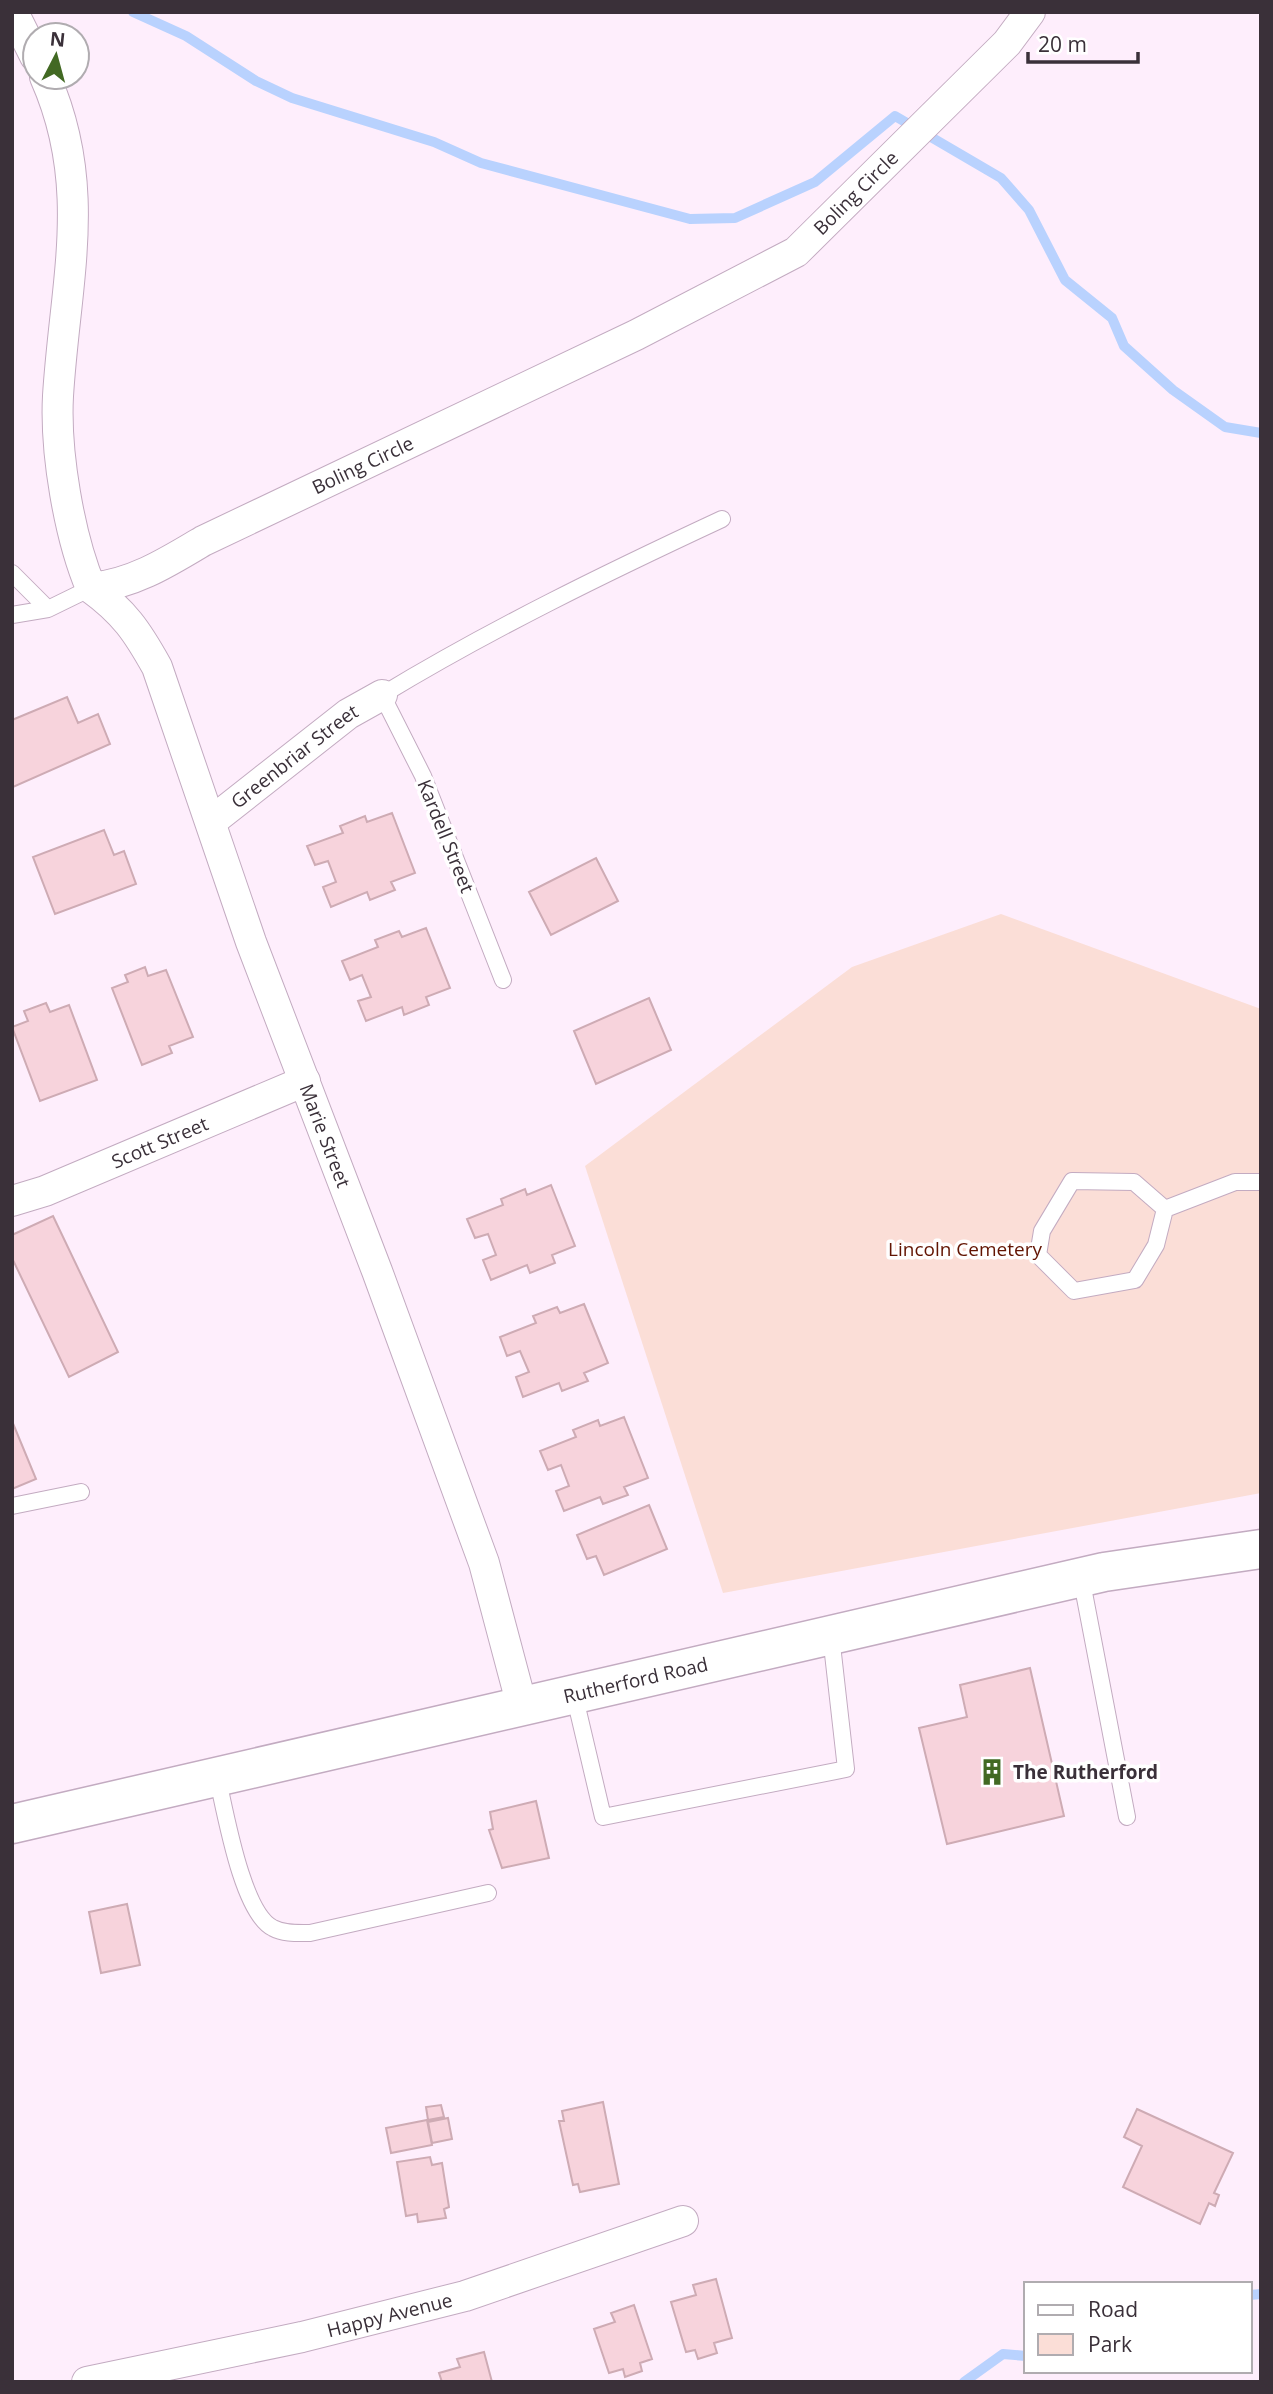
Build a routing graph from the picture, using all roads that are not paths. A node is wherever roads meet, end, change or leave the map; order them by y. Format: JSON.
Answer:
{"nodes":[{"id":1,"x":13,"y":12,"type":"edge"},
{"id":2,"x":1030,"y":12,"type":"edge"},
{"id":3,"x":21,"y":28,"type":"edge"},
{"id":4,"x":50,"y":91,"type":"edge"},
{"id":5,"x":722,"y":519,"type":"dead end"},
{"id":6,"x":12,"y":573,"type":"edge"},
{"id":7,"x":91,"y":588,"type":"junction"},
{"id":8,"x":48,"y":609,"type":"junction"},
{"id":9,"x":12,"y":615,"type":"edge"},
{"id":10,"x":382,"y":695,"type":"junction"},
{"id":11,"x":212,"y":821,"type":"junction"},
{"id":12,"x":503,"y":980,"type":"dead end"},
{"id":13,"x":305,"y":1081,"type":"junction"},
{"id":14,"x":1261,"y":1182,"type":"edge"},
{"id":15,"x":12,"y":1201,"type":"edge"},
{"id":16,"x":1165,"y":1209,"type":"junction"},
{"id":17,"x":80,"y":1492,"type":"dead end"},
{"id":18,"x":12,"y":1506,"type":"edge"},
{"id":19,"x":1261,"y":1549,"type":"edge"},
{"id":20,"x":1081,"y":1577,"type":"junction"},
{"id":21,"x":831,"y":1636,"type":"junction"},
{"id":22,"x":574,"y":1694,"type":"junction"},
{"id":23,"x":522,"y":1706,"type":"junction"},
{"id":24,"x":217,"y":1776,"type":"junction"},
{"id":25,"x":1127,"y":1817,"type":"dead end"},
{"id":26,"x":12,"y":1824,"type":"edge"},
{"id":27,"x":488,"y":1893,"type":"dead end"},
{"id":28,"x":683,"y":2221,"type":"dead end"},
{"id":29,"x":104,"y":2380,"type":"edge"}],
"edges":[{"from":1,"to":3,"type":"street"},
{"from":2,"to":7,"type":"street","name":"Boling Circle"},
{"from":4,"to":7,"type":"street"},
{"from":5,"to":10,"type":"lane"},
{"from":6,"to":8,"type":"lane"},
{"from":7,"to":8,"type":"lane"},
{"from":7,"to":11,"type":"street","name":"Marie Street"},
{"from":8,"to":9,"type":"lane"},
{"from":10,"to":11,"type":"street","name":"Greenbriar Street"},
{"from":10,"to":12,"type":"lane","name":"Kardell Street"},
{"from":11,"to":13,"type":"street","name":"Marie Street"},
{"from":13,"to":15,"type":"street","name":"Scott Street"},
{"from":13,"to":23,"type":"street","name":"Marie Street"},
{"from":14,"to":16,"type":"lane"},
{"from":16,"to":16,"type":"lane"},
{"from":17,"to":18,"type":"lane"},
{"from":19,"to":20,"type":"street","name":"Rutherford Road"},
{"from":20,"to":21,"type":"street","name":"Rutherford Road"},
{"from":20,"to":25,"type":"lane"},
{"from":21,"to":22,"type":"street","name":"Rutherford Road"},
{"from":21,"to":22,"type":"lane"},
{"from":22,"to":23,"type":"street","name":"Rutherford Road"},
{"from":23,"to":24,"type":"street","name":"Rutherford Road"},
{"from":24,"to":26,"type":"street","name":"Rutherford Road"},
{"from":24,"to":27,"type":"lane"},
{"from":28,"to":29,"type":"street","name":"Happy Avenue"}]}
